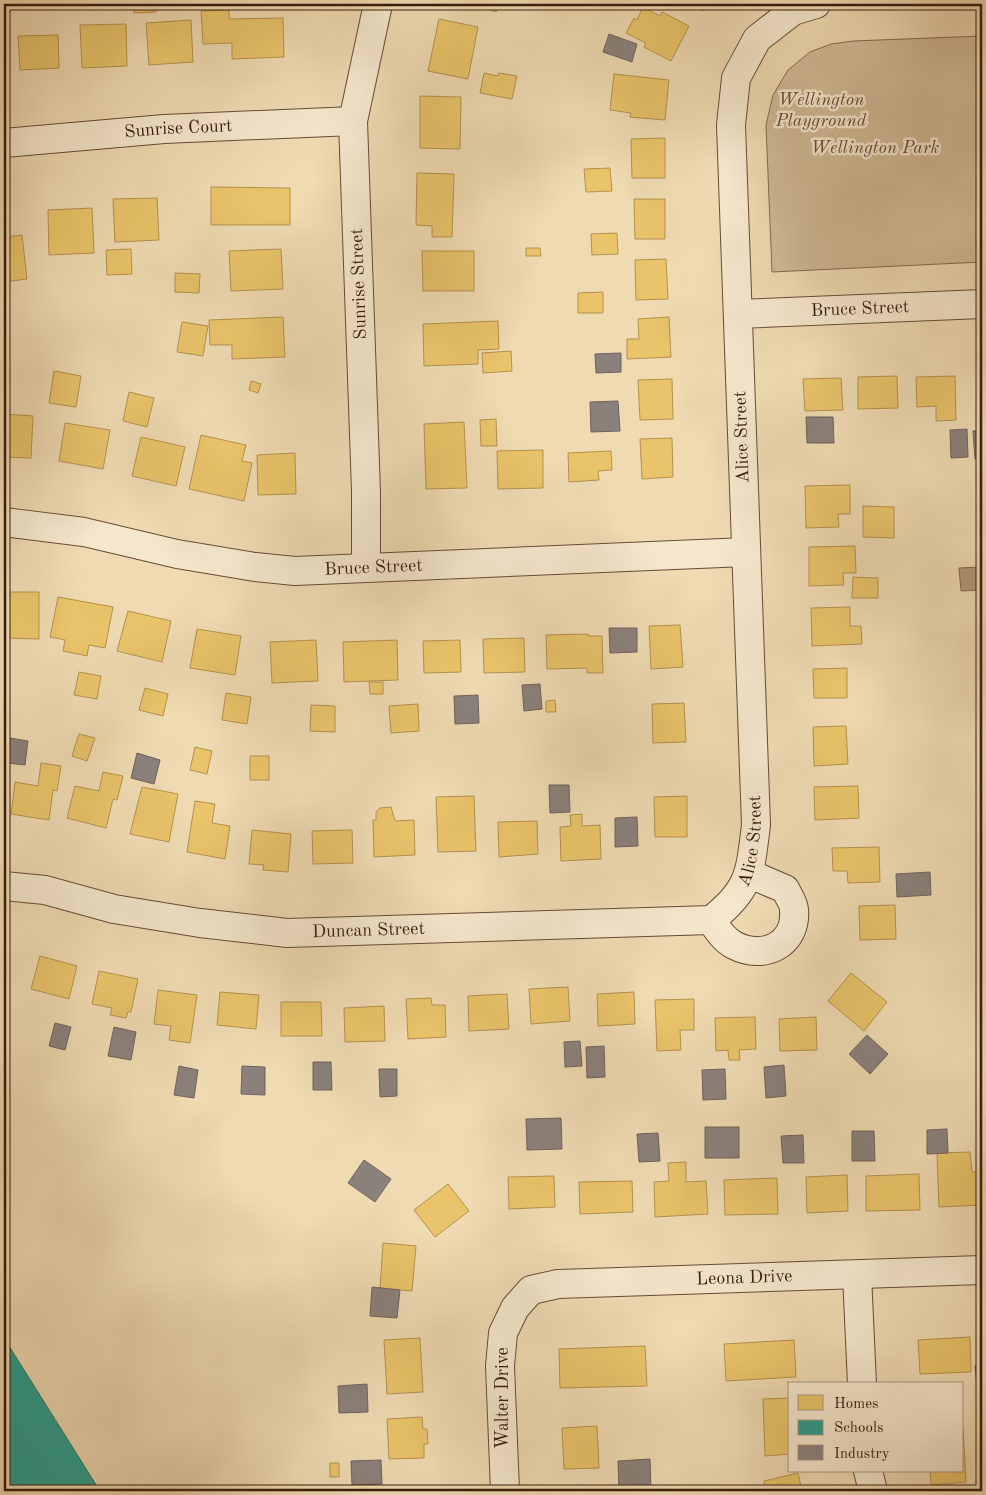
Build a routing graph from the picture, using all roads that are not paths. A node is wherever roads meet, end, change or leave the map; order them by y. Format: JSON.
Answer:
{"nodes":[{"id":1,"x":378,"y":4,"type":"edge"},
{"id":2,"x":816,"y":4,"type":"edge"},
{"id":3,"x":353,"y":121,"type":"junction"},
{"id":4,"x":4,"y":143,"type":"edge"},
{"id":5,"x":982,"y":304,"type":"edge"},
{"id":6,"x":738,"y":314,"type":"junction"},
{"id":7,"x":4,"y":522,"type":"edge"},
{"id":8,"x":746,"y":552,"type":"junction"},
{"id":9,"x":366,"y":567,"type":"junction"},
{"id":10,"x":750,"y":874,"type":"junction"},
{"id":11,"x":4,"y":886,"type":"edge"},
{"id":12,"x":721,"y":912,"type":"junction"},
{"id":13,"x":982,"y":1270,"type":"edge"},
{"id":14,"x":857,"y":1275,"type":"junction"},
{"id":15,"x":515,"y":1308,"type":"joint"},
{"id":16,"x":862,"y":1382,"type":"edge"},
{"id":17,"x":868,"y":1472,"type":"edge"},
{"id":18,"x":505,"y":1491,"type":"edge"},
{"id":19,"x":874,"y":1491,"type":"edge"}],
"edges":[{"from":1,"to":3,"type":"street","name":"Sunrise Street"},
{"from":2,"to":6,"type":"street","name":"Alice Street"},
{"from":3,"to":4,"type":"street","name":"Sunrise Court"},
{"from":3,"to":9,"type":"street","name":"Sunrise Street"},
{"from":5,"to":6,"type":"street","name":"Bruce Street"},
{"from":6,"to":8,"type":"street","name":"Alice Street"},
{"from":7,"to":9,"type":"street","name":"Bruce Street"},
{"from":8,"to":9,"type":"street","name":"Bruce Street"},
{"from":8,"to":10,"type":"street","name":"Alice Street"},
{"from":10,"to":12,"type":"street","name":"Alice Street"},
{"from":10,"to":12,"type":"street"},
{"from":11,"to":12,"type":"street","name":"Duncan Street"},
{"from":13,"to":14,"type":"street","name":"Leona Drive"},
{"from":14,"to":15,"type":"street","name":"Leona Drive"},
{"from":14,"to":16,"type":"street"},
{"from":15,"to":18,"type":"street","name":"Walter Drive"},
{"from":17,"to":19,"type":"street"}]}
